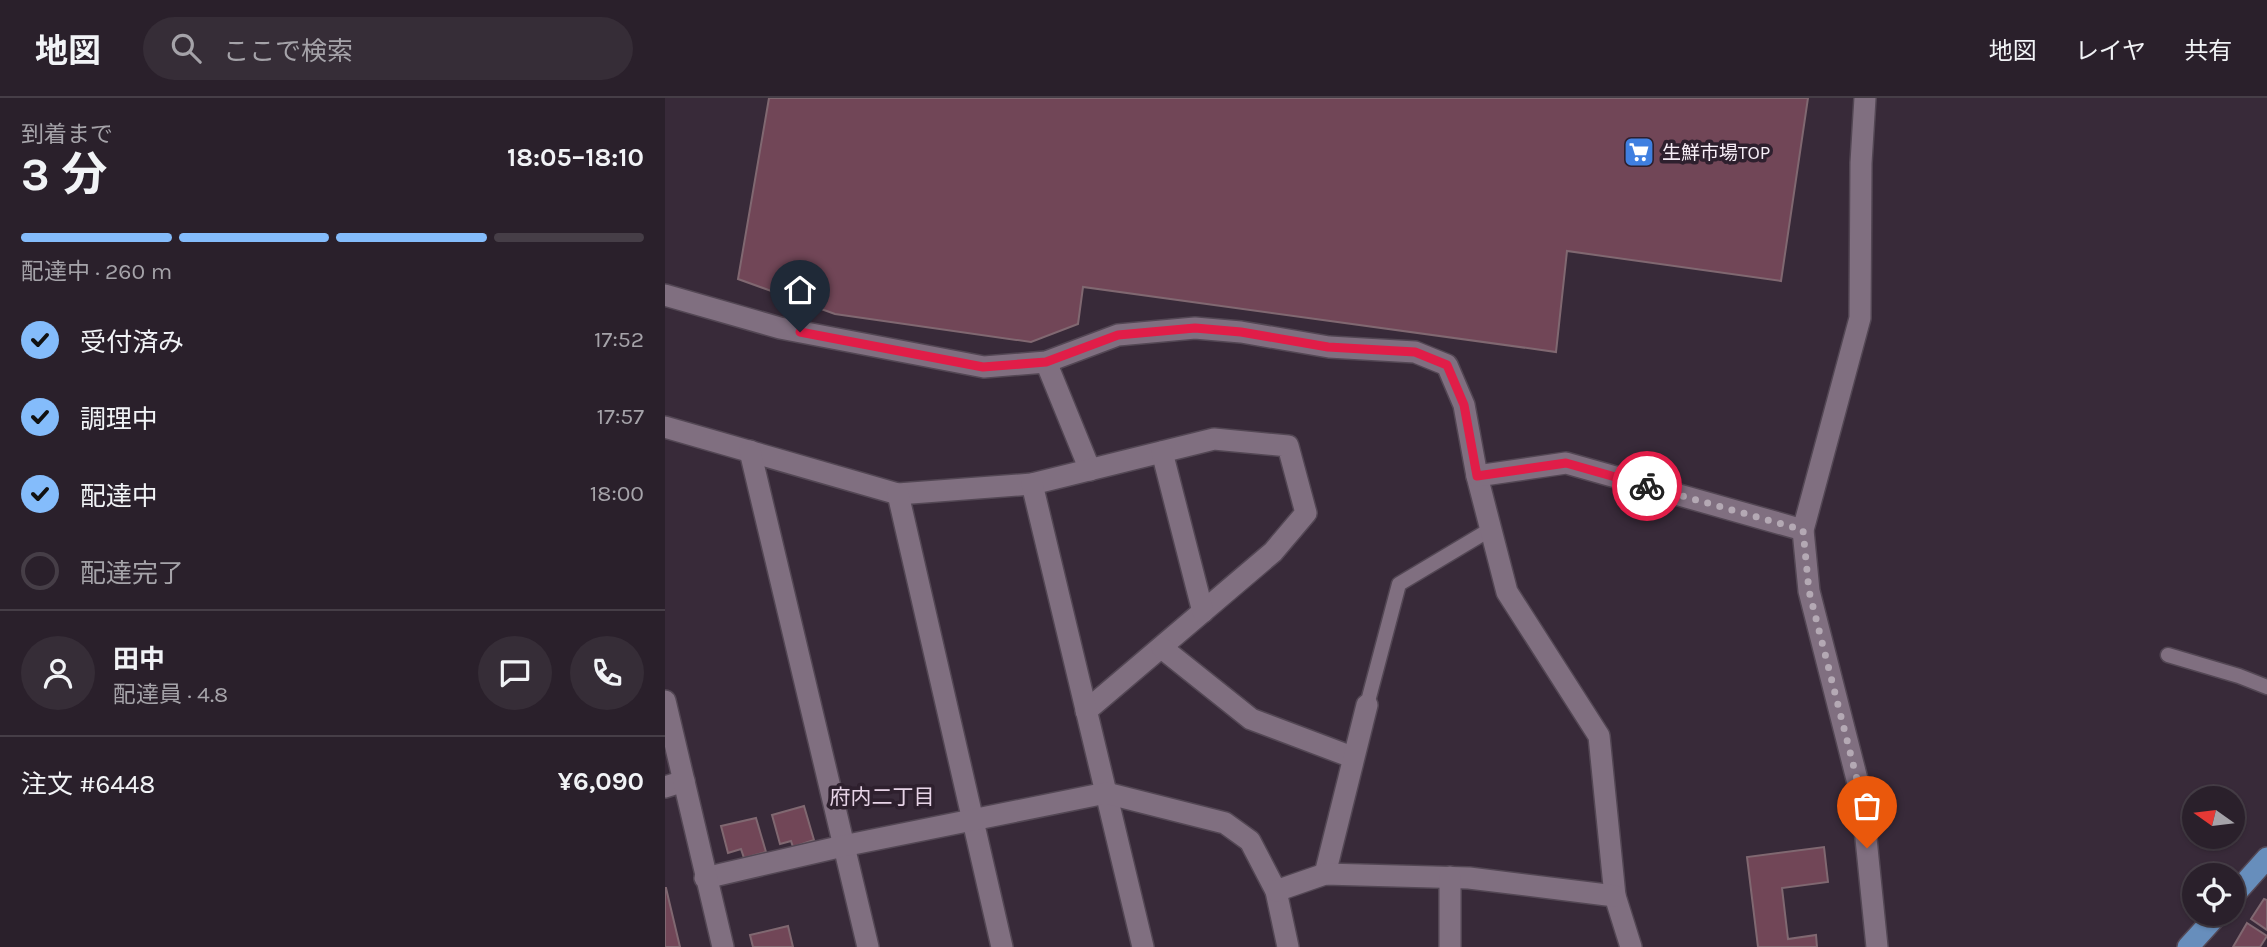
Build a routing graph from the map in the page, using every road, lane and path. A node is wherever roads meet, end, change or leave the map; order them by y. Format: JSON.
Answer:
{"nodes":[{"id":1,"x":1865,"y":98,"type":"edge"},
{"id":2,"x":665,"y":295,"type":"edge"},
{"id":3,"x":1046,"y":362,"type":"junction"},
{"id":4,"x":665,"y":427,"type":"edge"},
{"id":5,"x":750,"y":451,"type":"junction"},
{"id":6,"x":1162,"y":452,"type":"junction"},
{"id":7,"x":1090,"y":470,"type":"junction"},
{"id":8,"x":1477,"y":476,"type":"junction"},
{"id":9,"x":1032,"y":484,"type":"junction"},
{"id":10,"x":898,"y":494,"type":"junction"},
{"id":11,"x":1491,"y":529,"type":"junction"},
{"id":12,"x":1803,"y":530,"type":"junction"},
{"id":13,"x":1203,"y":612,"type":"junction"},
{"id":14,"x":1162,"y":648,"type":"junction"},
{"id":15,"x":2168,"y":655,"type":"dead end"},
{"id":16,"x":2267,"y":687,"type":"edge"},
{"id":17,"x":665,"y":701,"type":"edge"},
{"id":18,"x":1367,"y":705,"type":"joint"},
{"id":19,"x":1086,"y":711,"type":"junction"},
{"id":20,"x":1352,"y":757,"type":"junction"},
{"id":21,"x":674,"y":784,"type":"edge"},
{"id":22,"x":1106,"y":793,"type":"junction"},
{"id":23,"x":973,"y":821,"type":"junction"},
{"id":24,"x":843,"y":846,"type":"junction"},
{"id":25,"x":2267,"y":858,"type":"edge"},
{"id":26,"x":1325,"y":874,"type":"junction"},
{"id":27,"x":1450,"y":877,"type":"junction"},
{"id":28,"x":705,"y":878,"type":"junction"},
{"id":29,"x":2245,"y":883,"type":"edge"},
{"id":30,"x":1276,"y":891,"type":"junction"},
{"id":31,"x":1615,"y":896,"type":"junction"},
{"id":32,"x":2208,"y":926,"type":"edge"},
{"id":33,"x":2193,"y":945,"type":"edge"},
{"id":34,"x":723,"y":947,"type":"edge"},
{"id":35,"x":868,"y":947,"type":"edge"},
{"id":36,"x":1002,"y":947,"type":"edge"},
{"id":37,"x":1143,"y":947,"type":"edge"},
{"id":38,"x":1288,"y":947,"type":"edge"},
{"id":39,"x":1450,"y":947,"type":"edge"},
{"id":40,"x":1631,"y":947,"type":"edge"},
{"id":41,"x":1877,"y":947,"type":"edge"}],
"edges":[{"from":1,"to":12,"type":"street"},
{"from":2,"to":3,"type":"street"},
{"from":3,"to":7,"type":"street"},
{"from":3,"to":8,"type":"street"},
{"from":4,"to":5,"type":"street"},
{"from":5,"to":10,"type":"street"},
{"from":5,"to":24,"type":"street"},
{"from":6,"to":7,"type":"street"},
{"from":6,"to":13,"type":"street"},
{"from":6,"to":13,"type":"street"},
{"from":7,"to":9,"type":"street"},
{"from":8,"to":11,"type":"street"},
{"from":8,"to":12,"type":"street"},
{"from":9,"to":10,"type":"street"},
{"from":9,"to":19,"type":"street"},
{"from":10,"to":23,"type":"street"},
{"from":11,"to":18,"type":"lane"},
{"from":11,"to":31,"type":"street"},
{"from":12,"to":41,"type":"street"},
{"from":13,"to":14,"type":"street"},
{"from":14,"to":19,"type":"street"},
{"from":14,"to":20,"type":"street"},
{"from":15,"to":16,"type":"lane"},
{"from":17,"to":21,"type":"street"},
{"from":18,"to":20,"type":"street"},
{"from":19,"to":22,"type":"street"},
{"from":20,"to":26,"type":"street"},
{"from":21,"to":28,"type":"street"},
{"from":22,"to":23,"type":"street"},
{"from":22,"to":30,"type":"street"},
{"from":22,"to":37,"type":"street"},
{"from":23,"to":24,"type":"street"},
{"from":23,"to":36,"type":"street"},
{"from":24,"to":28,"type":"street"},
{"from":24,"to":35,"type":"street"},
{"from":25,"to":29,"type":"main road"},
{"from":26,"to":27,"type":"street"},
{"from":26,"to":30,"type":"street"},
{"from":27,"to":31,"type":"street"},
{"from":27,"to":39,"type":"street"},
{"from":28,"to":34,"type":"street"},
{"from":30,"to":38,"type":"street"},
{"from":31,"to":40,"type":"street"},
{"from":32,"to":33,"type":"main road"}]}
